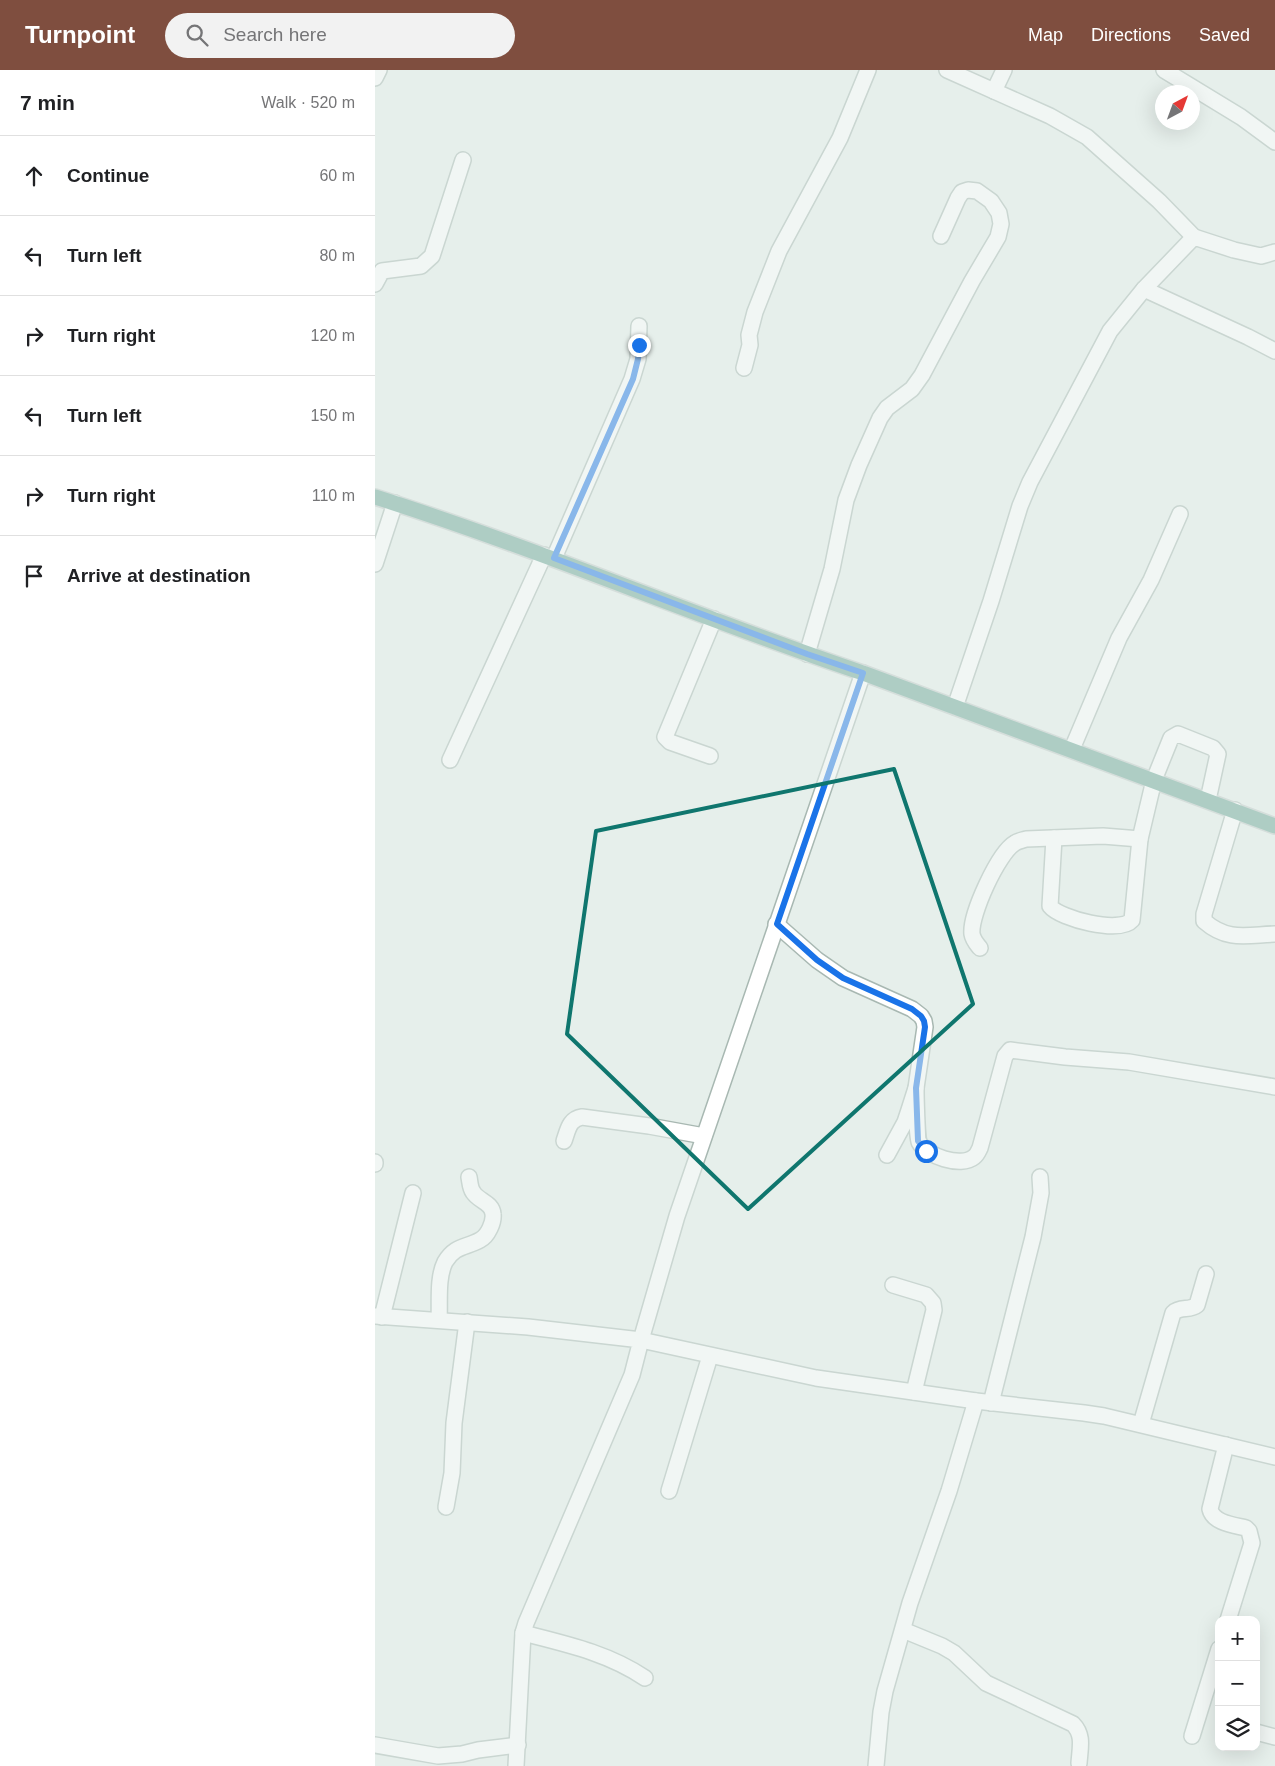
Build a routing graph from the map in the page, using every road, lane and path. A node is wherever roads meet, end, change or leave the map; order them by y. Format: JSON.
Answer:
{"nodes":[{"id":1,"x":379,"y":70,"type":"edge"},
{"id":2,"x":868,"y":70,"type":"edge"},
{"id":3,"x":947,"y":70,"type":"edge"},
{"id":4,"x":1004,"y":70,"type":"edge"},
{"id":5,"x":1164,"y":70,"type":"edge"},
{"id":6,"x":375,"y":78,"type":"edge"},
{"id":7,"x":994,"y":91,"type":"junction"},
{"id":8,"x":1275,"y":142,"type":"edge"},
{"id":9,"x":463,"y":160,"type":"dead end"},
{"id":10,"x":941,"y":236,"type":"dead end"},
{"id":11,"x":1194,"y":237,"type":"junction"},
{"id":12,"x":1275,"y":252,"type":"edge"},
{"id":13,"x":375,"y":284,"type":"edge"},
{"id":14,"x":1144,"y":289,"type":"junction"},
{"id":15,"x":639,"y":326,"type":"dead end"},
{"id":16,"x":1275,"y":351,"type":"edge"},
{"id":17,"x":744,"y":368,"type":"dead end"},
{"id":18,"x":375,"y":497,"type":"edge"},
{"id":19,"x":395,"y":503,"type":"junction"},
{"id":20,"x":1180,"y":514,"type":"dead end"},
{"id":21,"x":549,"y":557,"type":"junction"},
{"id":22,"x":375,"y":564,"type":"edge"},
{"id":23,"x":714,"y":619,"type":"junction"},
{"id":24,"x":807,"y":654,"type":"junction"},
{"id":25,"x":863,"y":673,"type":"junction"},
{"id":26,"x":955,"y":706,"type":"junction"},
{"id":27,"x":1072,"y":750,"type":"junction"},
{"id":28,"x":711,"y":756,"type":"dead end"},
{"id":29,"x":450,"y":760,"type":"dead end"},
{"id":30,"x":1154,"y":780,"type":"junction"},
{"id":31,"x":1208,"y":800,"type":"junction"},
{"id":32,"x":1235,"y":810,"type":"junction"},
{"id":33,"x":1275,"y":826,"type":"edge"},
{"id":34,"x":1053,"y":838,"type":"junction"},
{"id":35,"x":1140,"y":839,"type":"junction"},
{"id":36,"x":777,"y":924,"type":"junction"},
{"id":37,"x":1275,"y":934,"type":"edge"},
{"id":38,"x":980,"y":948,"type":"dead end"},
{"id":39,"x":1275,"y":1087,"type":"edge"},
{"id":40,"x":916,"y":1088,"type":"junction"},
{"id":41,"x":704,"y":1136,"type":"junction"},
{"id":42,"x":563,"y":1141,"type":"dead end"},
{"id":43,"x":887,"y":1155,"type":"dead end"},
{"id":44,"x":469,"y":1177,"type":"dead end"},
{"id":45,"x":1040,"y":1177,"type":"dead end"},
{"id":46,"x":413,"y":1192,"type":"dead end"},
{"id":47,"x":1206,"y":1274,"type":"dead end"},
{"id":48,"x":893,"y":1285,"type":"dead end"},
{"id":49,"x":378,"y":1316,"type":"edge"},
{"id":50,"x":439,"y":1320,"type":"junction"},
{"id":51,"x":467,"y":1322,"type":"junction"},
{"id":52,"x":641,"y":1340,"type":"junction"},
{"id":53,"x":710,"y":1356,"type":"junction"},
{"id":54,"x":914,"y":1392,"type":"junction"},
{"id":55,"x":984,"y":1402,"type":"junction"},
{"id":56,"x":1141,"y":1424,"type":"junction"},
{"id":57,"x":1226,"y":1445,"type":"junction"},
{"id":58,"x":1275,"y":1457,"type":"edge"},
{"id":59,"x":669,"y":1491,"type":"dead end"},
{"id":60,"x":446,"y":1507,"type":"dead end"},
{"id":61,"x":1229,"y":1616,"type":"edge"},
{"id":62,"x":903,"y":1630,"type":"junction"},
{"id":63,"x":523,"y":1633,"type":"junction"},
{"id":64,"x":645,"y":1678,"type":"dead end"},
{"id":65,"x":1215,"y":1678,"type":"edge"},
{"id":66,"x":1260,"y":1733,"type":"edge"},
{"id":67,"x":1192,"y":1736,"type":"dead end"},
{"id":68,"x":1275,"y":1737,"type":"edge"},
{"id":69,"x":375,"y":1745,"type":"edge"},
{"id":70,"x":518,"y":1745,"type":"junction"},
{"id":71,"x":1079,"y":1762,"type":"dead end"},
{"id":72,"x":516,"y":1766,"type":"edge"},
{"id":73,"x":876,"y":1766,"type":"edge"}],
"edges":[{"from":1,"to":6,"type":"street"},
{"from":2,"to":17,"type":"street"},
{"from":3,"to":7,"type":"street"},
{"from":4,"to":7,"type":"street"},
{"from":5,"to":8,"type":"street"},
{"from":7,"to":11,"type":"street"},
{"from":9,"to":13,"type":"street"},
{"from":10,"to":24,"type":"street"},
{"from":11,"to":12,"type":"street"},
{"from":11,"to":14,"type":"street"},
{"from":14,"to":16,"type":"street"},
{"from":14,"to":26,"type":"street"},
{"from":15,"to":21,"type":"street"},
{"from":18,"to":19,"type":"main road"},
{"from":19,"to":21,"type":"main road"},
{"from":19,"to":22,"type":"street"},
{"from":20,"to":27,"type":"street"},
{"from":21,"to":23,"type":"main road"},
{"from":21,"to":29,"type":"street"},
{"from":23,"to":24,"type":"main road"},
{"from":23,"to":28,"type":"street"},
{"from":24,"to":25,"type":"main road"},
{"from":25,"to":26,"type":"main road"},
{"from":25,"to":36,"type":"street"},
{"from":26,"to":27,"type":"main road"},
{"from":27,"to":30,"type":"main road"},
{"from":30,"to":31,"type":"main road"},
{"from":30,"to":31,"type":"street"},
{"from":30,"to":35,"type":"street"},
{"from":31,"to":32,"type":"main road"},
{"from":32,"to":33,"type":"main road"},
{"from":32,"to":37,"type":"street"},
{"from":34,"to":35,"type":"street"},
{"from":34,"to":35,"type":"street"},
{"from":34,"to":38,"type":"street"},
{"from":36,"to":40,"type":"street"},
{"from":36,"to":41,"type":"street"},
{"from":39,"to":40,"type":"street"},
{"from":40,"to":43,"type":"street"},
{"from":41,"to":42,"type":"street"},
{"from":41,"to":52,"type":"street"},
{"from":44,"to":50,"type":"street"},
{"from":45,"to":55,"type":"street"},
{"from":46,"to":49,"type":"street"},
{"from":47,"to":56,"type":"street"},
{"from":48,"to":54,"type":"street"},
{"from":49,"to":50,"type":"street"},
{"from":50,"to":51,"type":"street"},
{"from":51,"to":52,"type":"street"},
{"from":51,"to":60,"type":"street"},
{"from":52,"to":53,"type":"street"},
{"from":52,"to":63,"type":"street"},
{"from":53,"to":54,"type":"street"},
{"from":53,"to":59,"type":"street"},
{"from":54,"to":55,"type":"street"},
{"from":55,"to":56,"type":"street"},
{"from":55,"to":62,"type":"street"},
{"from":56,"to":57,"type":"street"},
{"from":57,"to":58,"type":"street"},
{"from":57,"to":61,"type":"street"},
{"from":62,"to":71,"type":"street"},
{"from":62,"to":73,"type":"street"},
{"from":63,"to":64,"type":"street"},
{"from":63,"to":70,"type":"street"},
{"from":65,"to":67,"type":"street"},
{"from":66,"to":68,"type":"street"},
{"from":69,"to":70,"type":"street"},
{"from":70,"to":72,"type":"street"}]}
